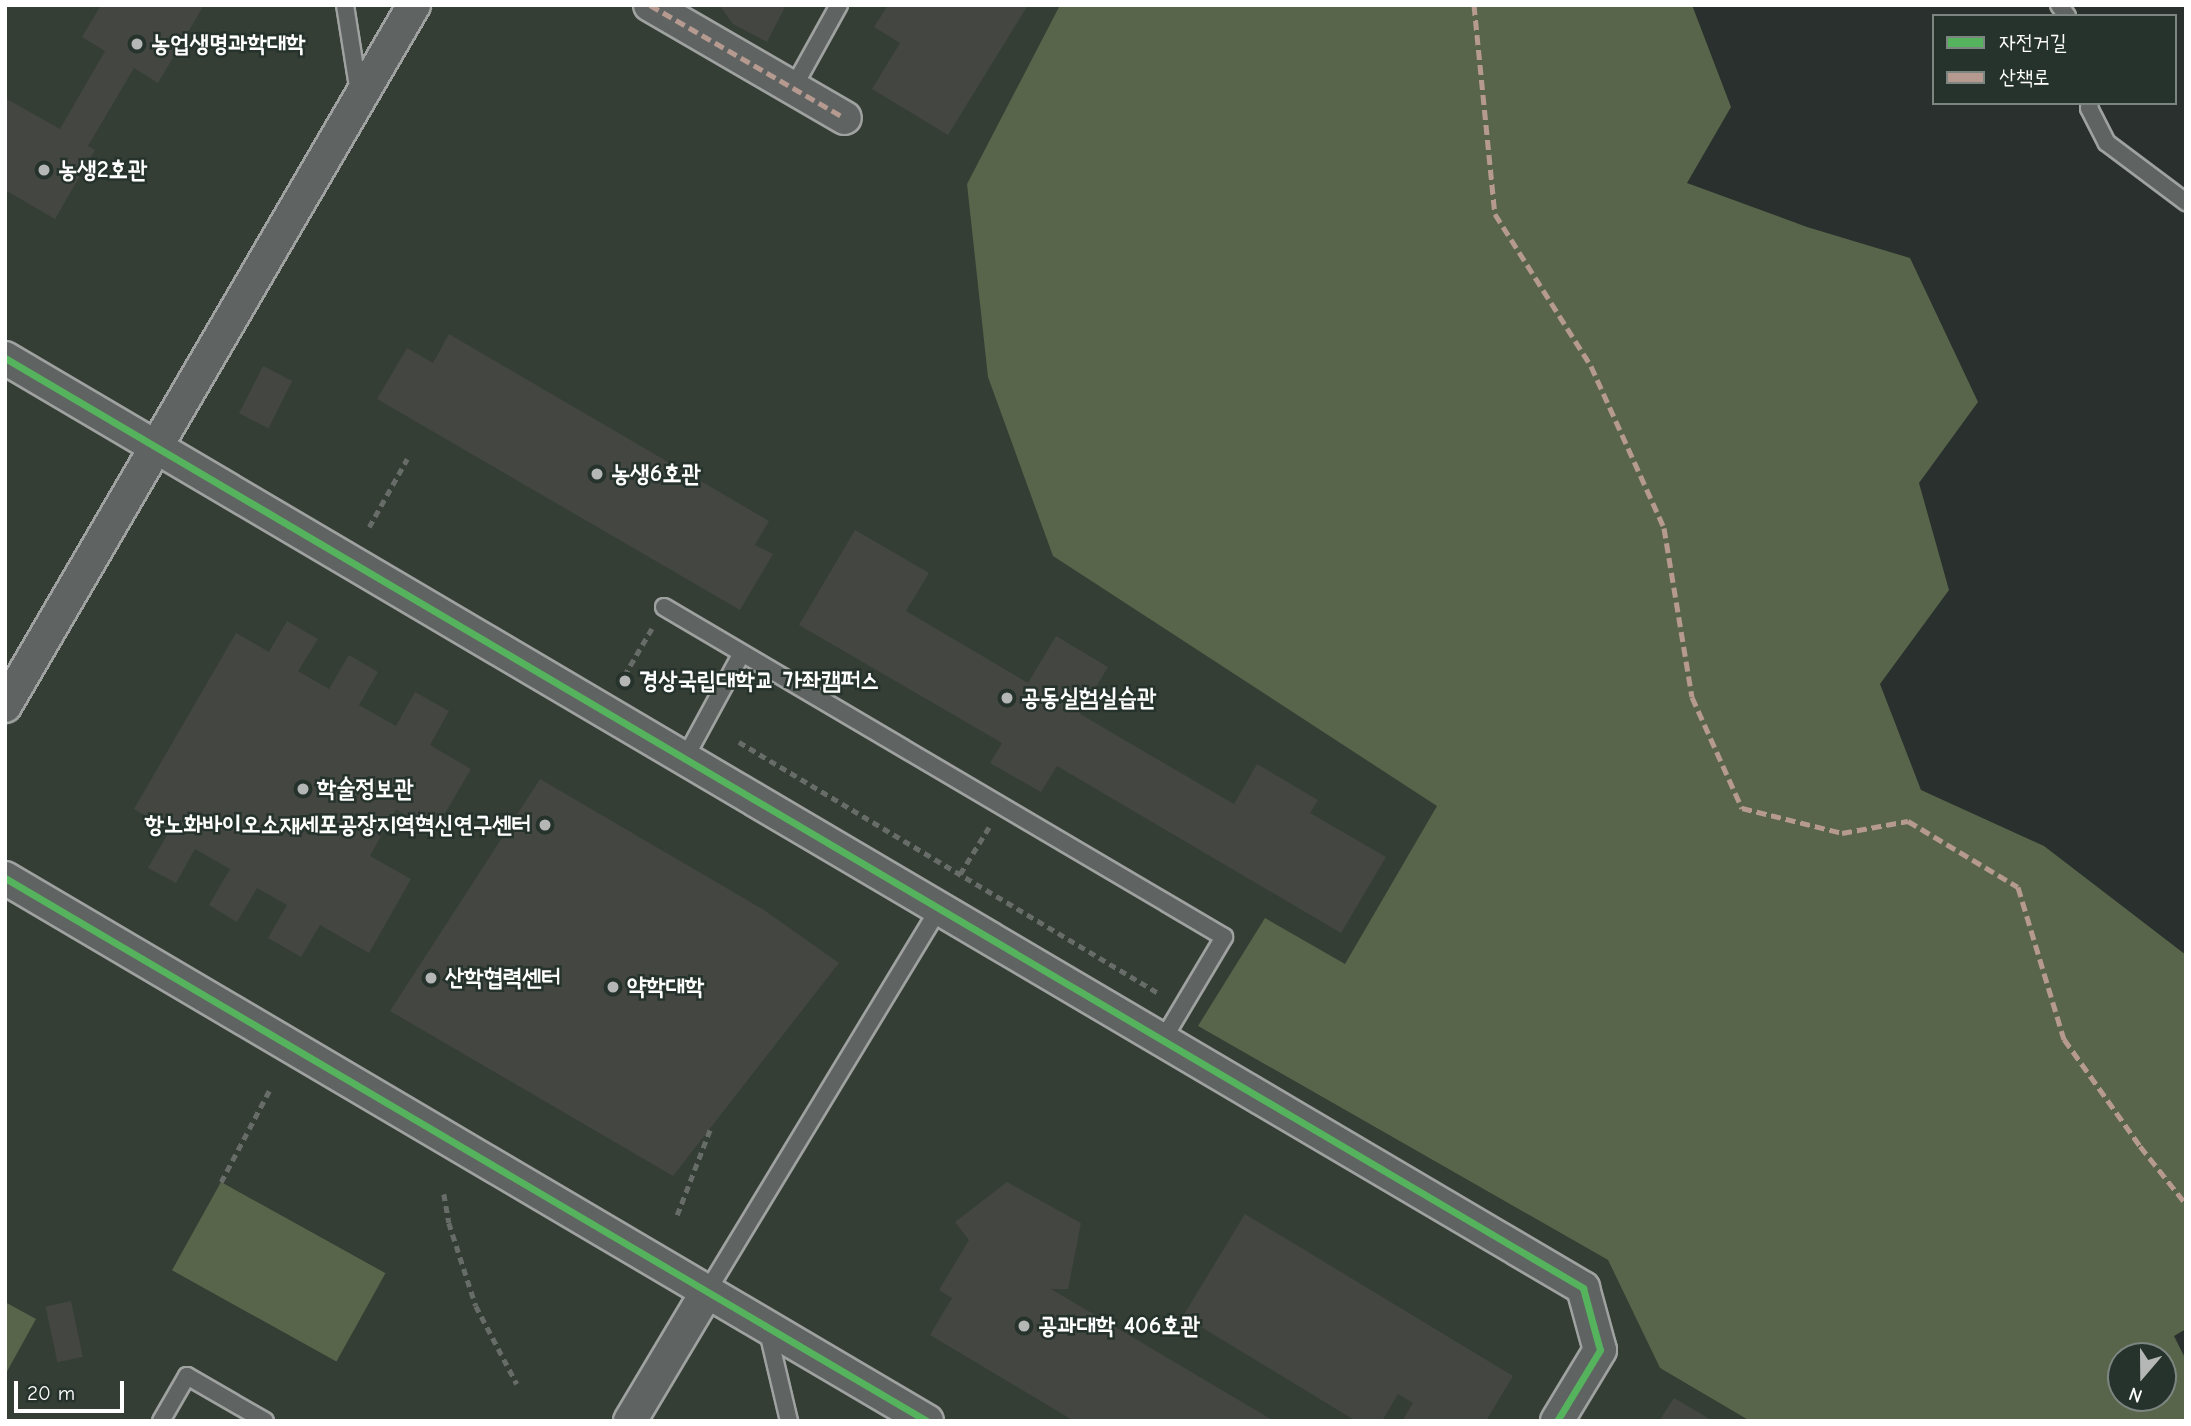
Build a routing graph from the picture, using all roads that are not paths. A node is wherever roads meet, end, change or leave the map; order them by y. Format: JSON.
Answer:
{"nodes":[{"id":1,"x":345,"y":5,"type":"edge"},
{"id":2,"x":414,"y":5,"type":"edge"},
{"id":3,"x":650,"y":5,"type":"edge"},
{"id":4,"x":839,"y":5,"type":"edge"},
{"id":5,"x":793,"y":88,"type":"junction"},
{"id":6,"x":360,"y":95,"type":"junction"},
{"id":7,"x":2090,"y":105,"type":"edge"},
{"id":8,"x":845,"y":118,"type":"dead end"},
{"id":9,"x":2186,"y":202,"type":"edge"},
{"id":10,"x":5,"y":358,"type":"edge"},
{"id":11,"x":156,"y":446,"type":"junction"},
{"id":12,"x":664,"y":607,"type":"road end"},
{"id":13,"x":743,"y":653,"type":"junction"},
{"id":14,"x":5,"y":706,"type":"edge"},
{"id":15,"x":685,"y":758,"type":"junction"},
{"id":16,"x":5,"y":878,"type":"edge"},
{"id":17,"x":939,"y":909,"type":"junction"},
{"id":18,"x":1162,"y":1041,"type":"junction"},
{"id":19,"x":708,"y":1290,"type":"junction"},
{"id":20,"x":766,"y":1326,"type":"junction"},
{"id":21,"x":784,"y":1420,"type":"edge"},
{"id":22,"x":162,"y":1421,"type":"edge"},
{"id":23,"x":265,"y":1421,"type":"edge"},
{"id":24,"x":630,"y":1421,"type":"edge"},
{"id":25,"x":928,"y":1421,"type":"edge"},
{"id":26,"x":1557,"y":1421,"type":"edge"}],
"edges":[{"from":1,"to":6,"type":"lane"},
{"from":2,"to":6,"type":"street"},
{"from":3,"to":5,"type":"street"},
{"from":4,"to":5,"type":"lane"},
{"from":5,"to":8,"type":"street"},
{"from":6,"to":11,"type":"street"},
{"from":7,"to":9,"type":"lane"},
{"from":10,"to":11,"type":"street"},
{"from":11,"to":14,"type":"street"},
{"from":11,"to":15,"type":"street"},
{"from":12,"to":13,"type":"lane"},
{"from":13,"to":15,"type":"lane"},
{"from":13,"to":18,"type":"lane"},
{"from":15,"to":17,"type":"street"},
{"from":16,"to":19,"type":"street"},
{"from":17,"to":18,"type":"street"},
{"from":17,"to":19,"type":"lane"},
{"from":18,"to":26,"type":"street"},
{"from":19,"to":20,"type":"street"},
{"from":19,"to":24,"type":"street"},
{"from":20,"to":21,"type":"lane"},
{"from":20,"to":25,"type":"street"},
{"from":22,"to":23,"type":"lane"}]}
